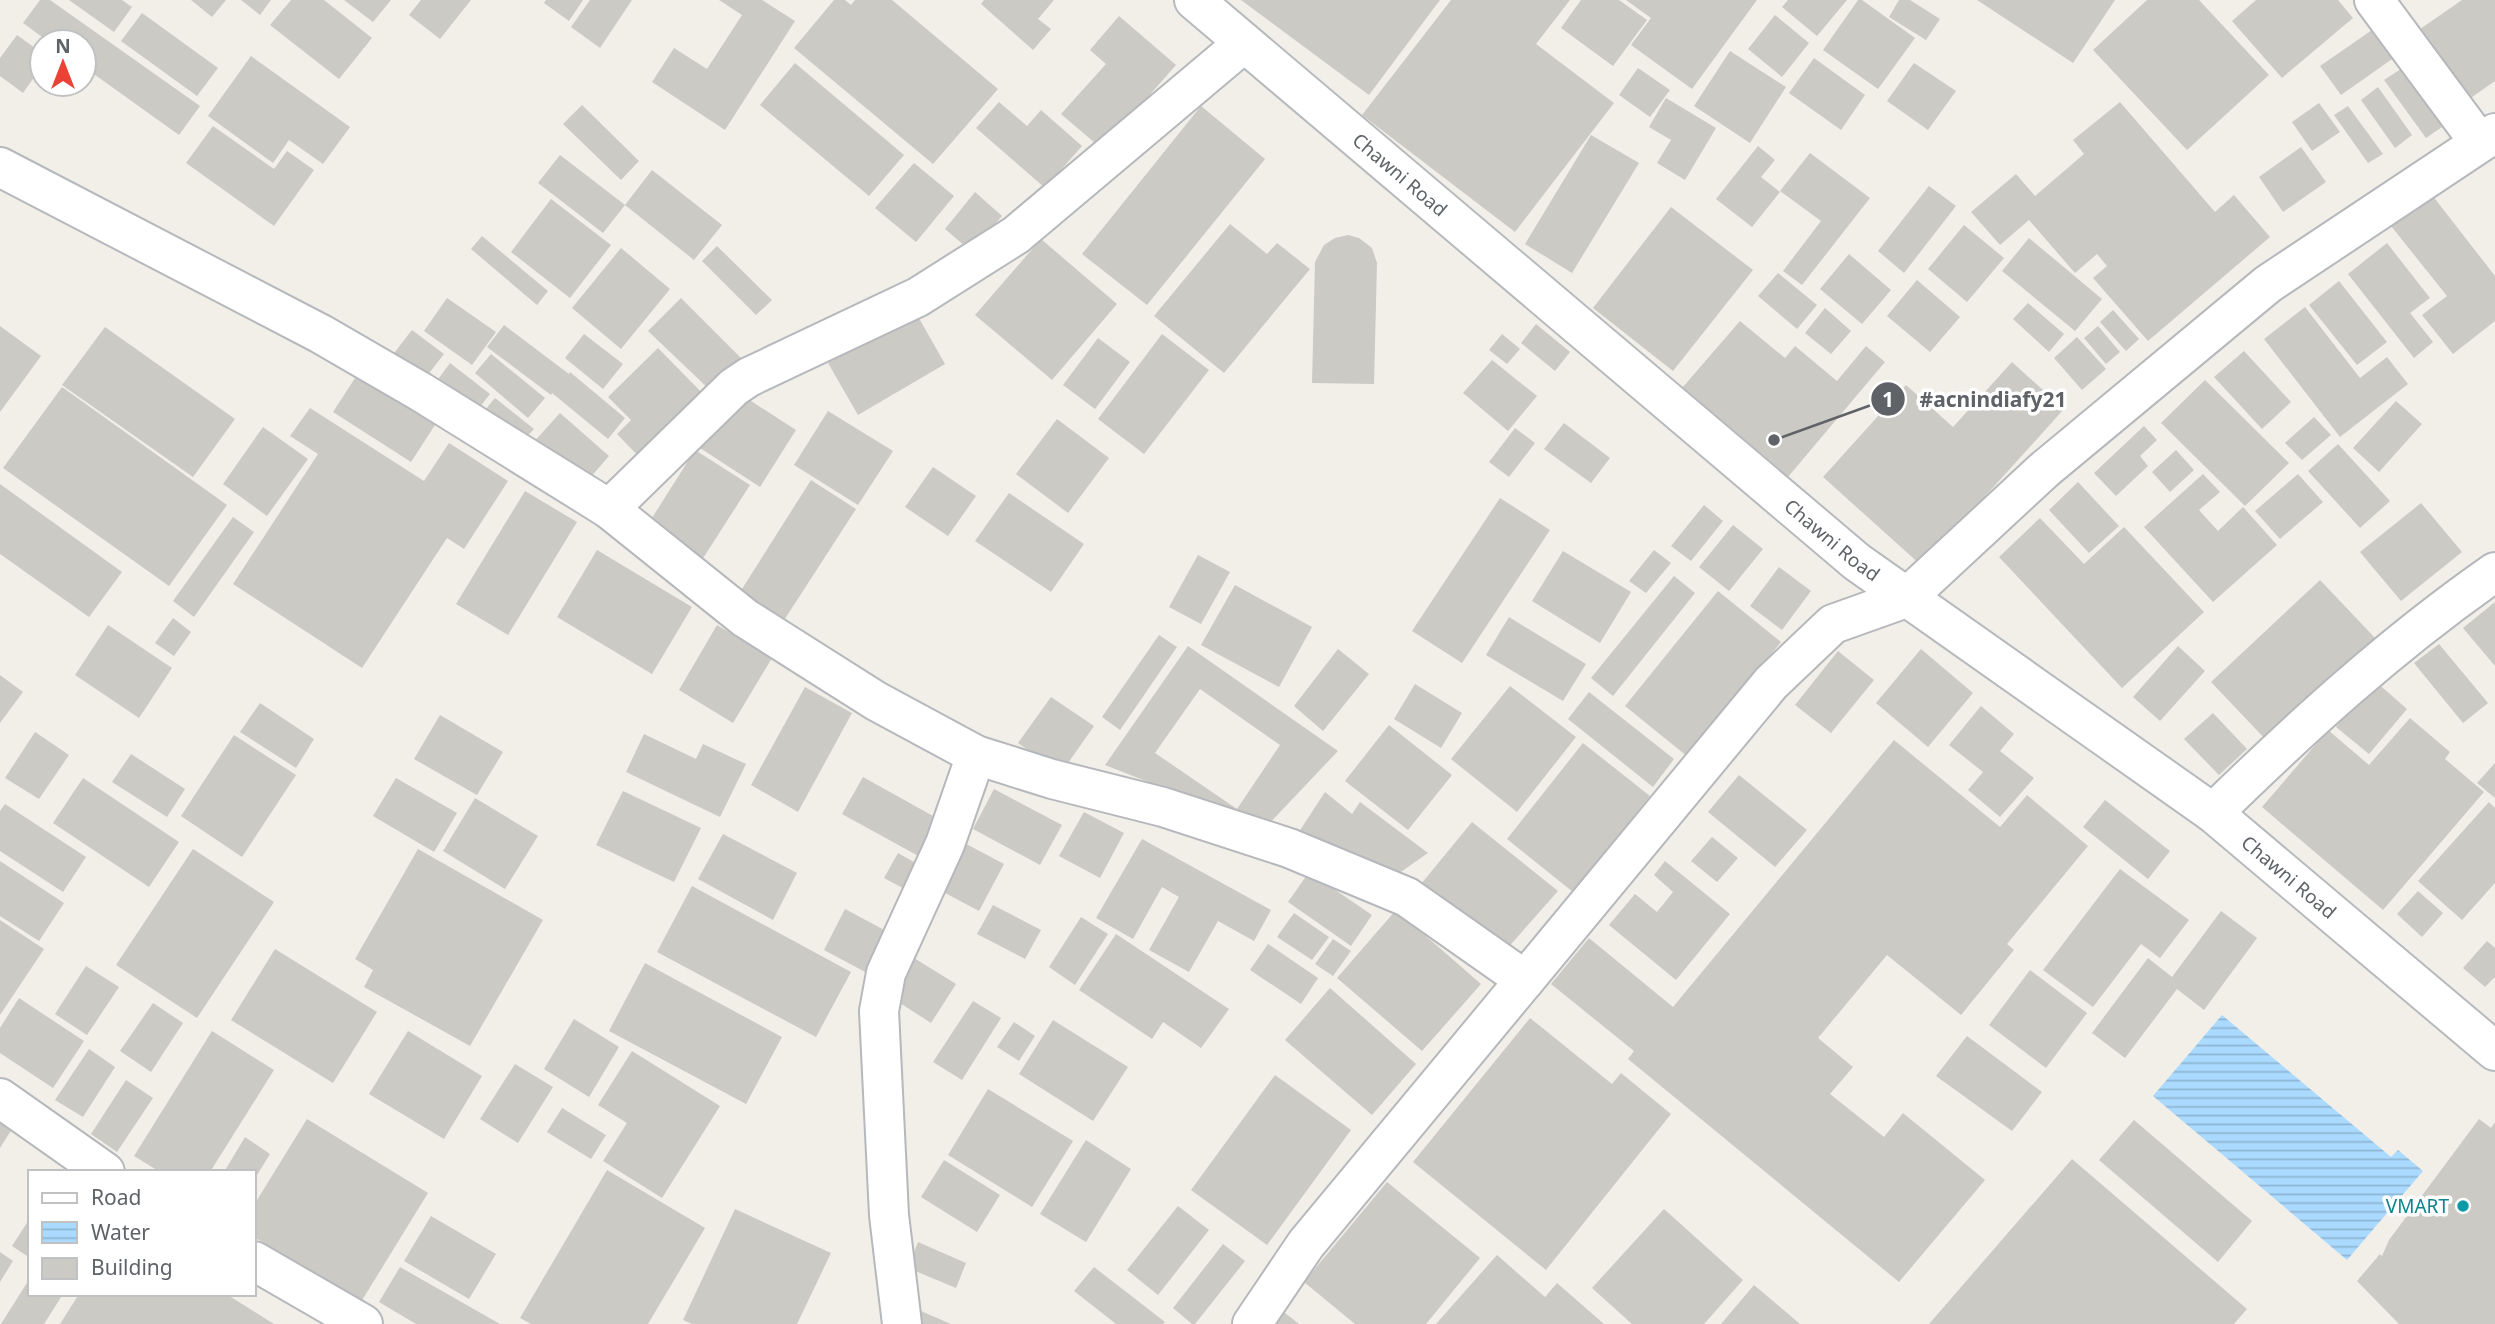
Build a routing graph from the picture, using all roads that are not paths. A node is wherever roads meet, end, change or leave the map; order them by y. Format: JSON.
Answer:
{"nodes":[{"id":1,"x":2374,"y":0,"type":"edge"},
{"id":2,"x":1207,"y":4,"type":"edge"},
{"id":3,"x":1244,"y":43,"type":"junction"},
{"id":4,"x":2487,"y":137,"type":"edge"},
{"id":5,"x":0,"y":167,"type":"edge"},
{"id":6,"x":609,"y":509,"type":"junction"},
{"id":7,"x":2494,"y":576,"type":"edge"},
{"id":8,"x":1906,"y":598,"type":"junction"},
{"id":9,"x":976,"y":755,"type":"junction"},
{"id":10,"x":2213,"y":813,"type":"junction"},
{"id":11,"x":1525,"y":980,"type":"junction"},
{"id":12,"x":2495,"y":1051,"type":"edge"},
{"id":13,"x":0,"y":1098,"type":"edge"},
{"id":14,"x":102,"y":1170,"type":"edge"},
{"id":15,"x":256,"y":1262,"type":"edge"},
{"id":16,"x":363,"y":1324,"type":"edge"},
{"id":17,"x":902,"y":1324,"type":"edge"},
{"id":18,"x":1252,"y":1324,"type":"edge"}],
"edges":[{"from":1,"to":4,"type":"street"},
{"from":2,"to":3,"type":"street","name":"Chawni Road"},
{"from":3,"to":6,"type":"street"},
{"from":3,"to":8,"type":"street","name":"Chawni Road"},
{"from":4,"to":8,"type":"street"},
{"from":5,"to":6,"type":"street"},
{"from":6,"to":9,"type":"street"},
{"from":7,"to":10,"type":"street"},
{"from":8,"to":10,"type":"street","name":"Chawni Road"},
{"from":8,"to":11,"type":"street"},
{"from":9,"to":11,"type":"street"},
{"from":9,"to":17,"type":"street"},
{"from":10,"to":12,"type":"street","name":"Chawni Road"},
{"from":11,"to":18,"type":"street"},
{"from":13,"to":14,"type":"street"},
{"from":15,"to":16,"type":"street"}]}
